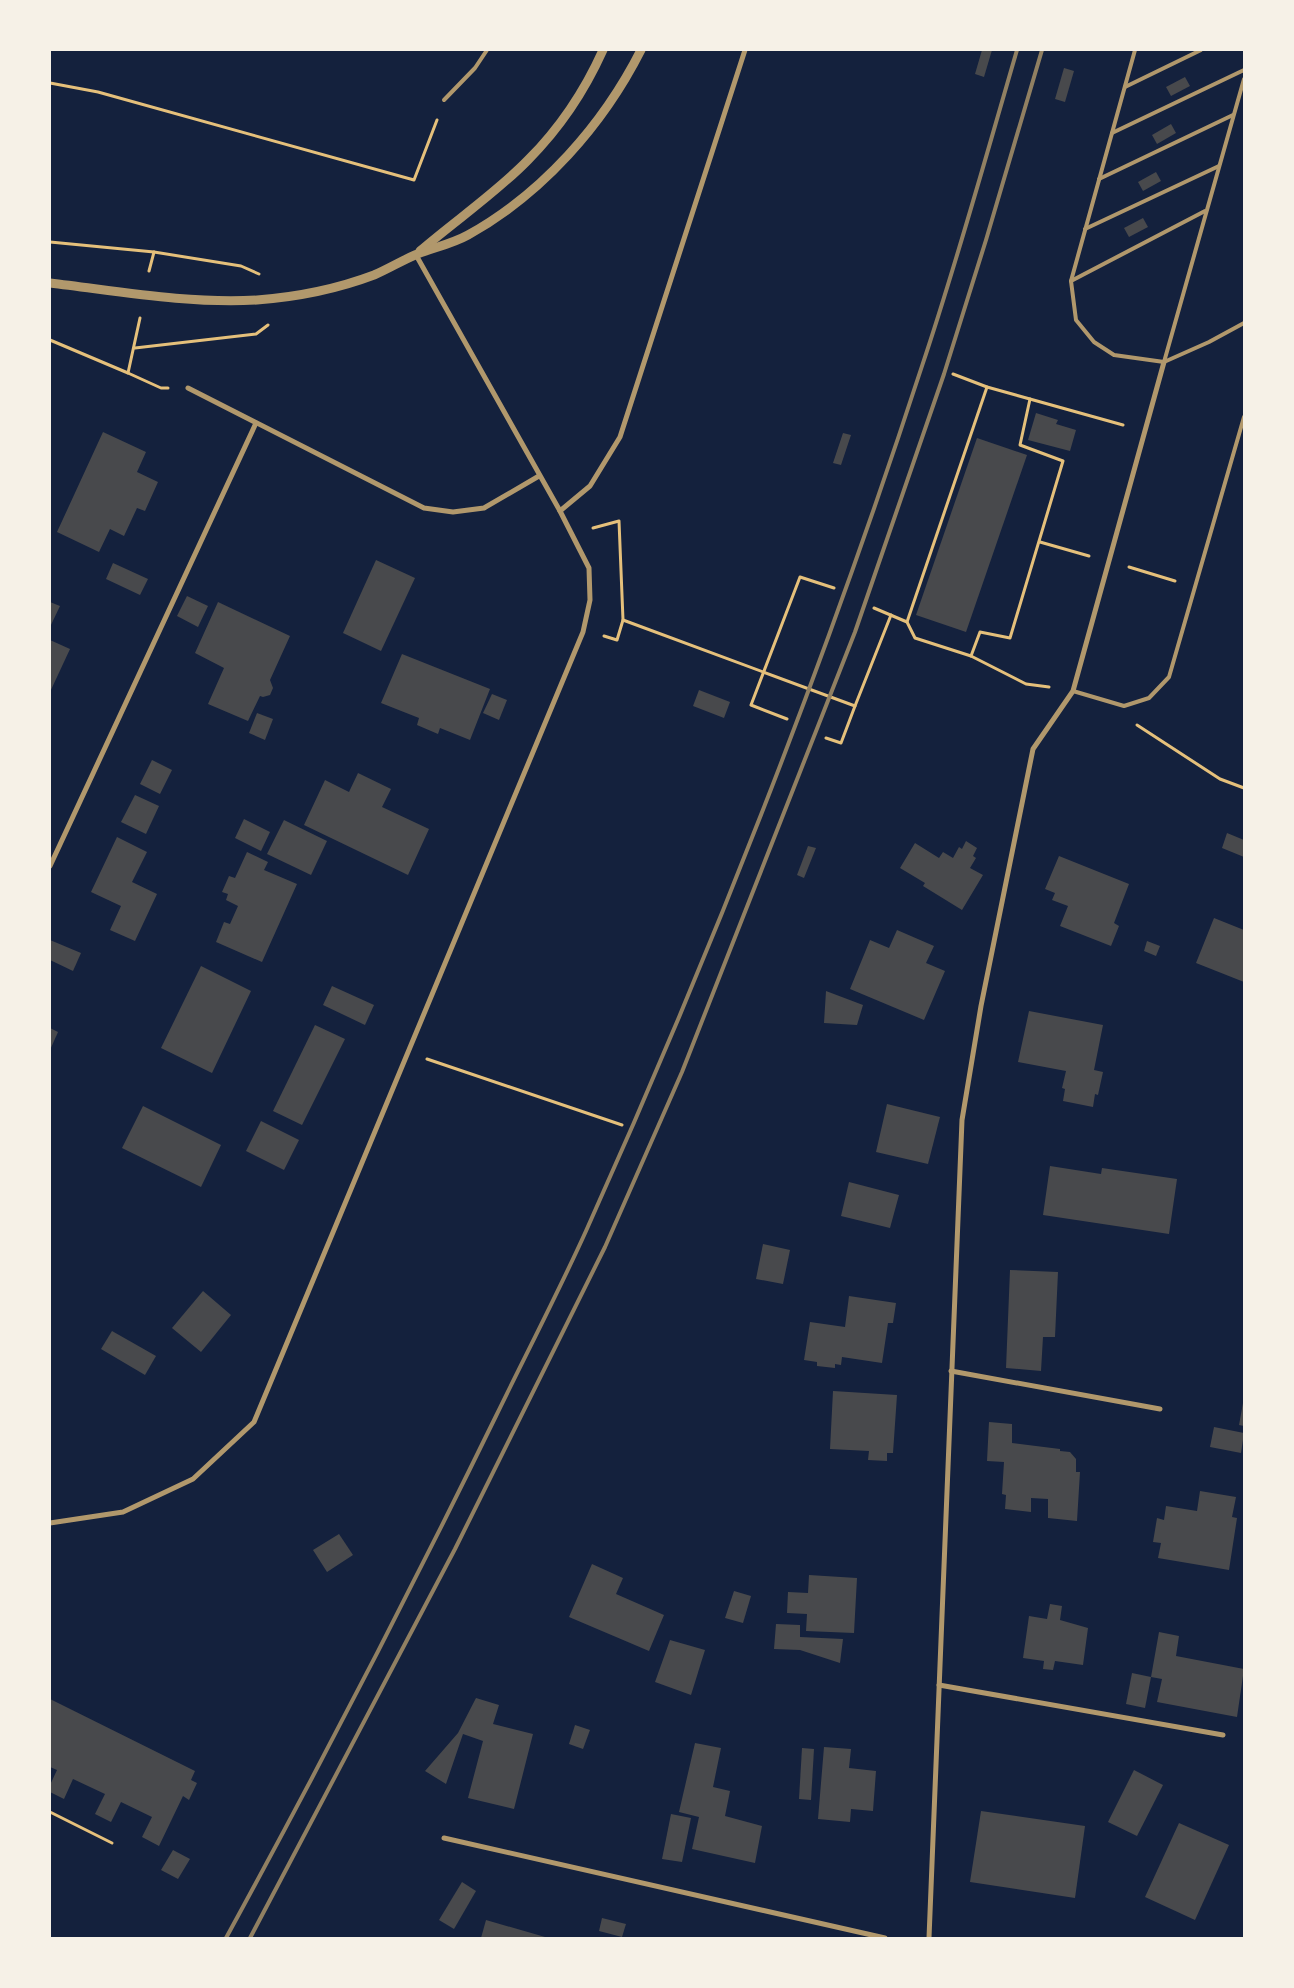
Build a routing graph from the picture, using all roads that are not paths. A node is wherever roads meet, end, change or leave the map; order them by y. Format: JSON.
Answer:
{"nodes":[{"id":1,"x":487,"y":50,"type":"edge"},
{"id":2,"x":603,"y":50,"type":"edge"},
{"id":3,"x":641,"y":50,"type":"edge"},
{"id":4,"x":746,"y":50,"type":"edge"},
{"id":5,"x":1135,"y":50,"type":"edge"},
{"id":6,"x":1201,"y":50,"type":"edge"},
{"id":7,"x":1244,"y":70,"type":"edge"},
{"id":8,"x":1244,"y":79,"type":"edge"},
{"id":9,"x":1124,"y":86,"type":"junction"},
{"id":10,"x":444,"y":100,"type":"road end"},
{"id":11,"x":1233,"y":115,"type":"junction"},
{"id":12,"x":1112,"y":133,"type":"junction"},
{"id":13,"x":1218,"y":166,"type":"junction"},
{"id":14,"x":1099,"y":180,"type":"junction"},
{"id":15,"x":1205,"y":211,"type":"junction"},
{"id":16,"x":1085,"y":229,"type":"junction"},
{"id":17,"x":416,"y":255,"type":"junction"},
{"id":18,"x":1071,"y":280,"type":"junction"},
{"id":19,"x":50,"y":283,"type":"edge"},
{"id":20,"x":1244,"y":323,"type":"edge"},
{"id":21,"x":1164,"y":362,"type":"junction"},
{"id":22,"x":188,"y":388,"type":"road end"},
{"id":23,"x":1244,"y":417,"type":"edge"},
{"id":24,"x":256,"y":423,"type":"junction"},
{"id":25,"x":539,"y":476,"type":"junction"},
{"id":26,"x":560,"y":511,"type":"junction"},
{"id":27,"x":1073,"y":691,"type":"junction"},
{"id":28,"x":50,"y":866,"type":"edge"},
{"id":29,"x":951,"y":1371,"type":"junction"},
{"id":30,"x":1160,"y":1408,"type":"dead end"},
{"id":31,"x":50,"y":1523,"type":"edge"},
{"id":32,"x":939,"y":1685,"type":"junction"},
{"id":33,"x":1223,"y":1735,"type":"dead end"},
{"id":34,"x":444,"y":1838,"type":"dead end"},
{"id":35,"x":885,"y":1938,"type":"edge"},
{"id":36,"x":929,"y":1938,"type":"edge"}],
"edges":[{"from":1,"to":10,"type":"lane"},
{"from":2,"to":17,"type":"street"},
{"from":3,"to":17,"type":"street"},
{"from":4,"to":26,"type":"street"},
{"from":5,"to":9,"type":"lane"},
{"from":6,"to":9,"type":"lane"},
{"from":7,"to":12,"type":"lane"},
{"from":8,"to":11,"type":"lane"},
{"from":9,"to":12,"type":"lane"},
{"from":11,"to":13,"type":"lane"},
{"from":11,"to":14,"type":"lane"},
{"from":12,"to":14,"type":"lane"},
{"from":13,"to":15,"type":"lane"},
{"from":13,"to":16,"type":"lane"},
{"from":14,"to":16,"type":"lane"},
{"from":15,"to":18,"type":"lane"},
{"from":15,"to":21,"type":"lane"},
{"from":16,"to":18,"type":"lane"},
{"from":17,"to":19,"type":"street"},
{"from":17,"to":25,"type":"street"},
{"from":18,"to":21,"type":"lane"},
{"from":20,"to":21,"type":"lane"},
{"from":21,"to":27,"type":"street"},
{"from":22,"to":24,"type":"street"},
{"from":23,"to":27,"type":"lane"},
{"from":24,"to":25,"type":"street"},
{"from":24,"to":28,"type":"street"},
{"from":25,"to":26,"type":"street"},
{"from":26,"to":31,"type":"street"},
{"from":27,"to":29,"type":"street"},
{"from":29,"to":30,"type":"street"},
{"from":29,"to":32,"type":"street"},
{"from":32,"to":33,"type":"street"},
{"from":32,"to":36,"type":"street"},
{"from":34,"to":35,"type":"street"}]}
